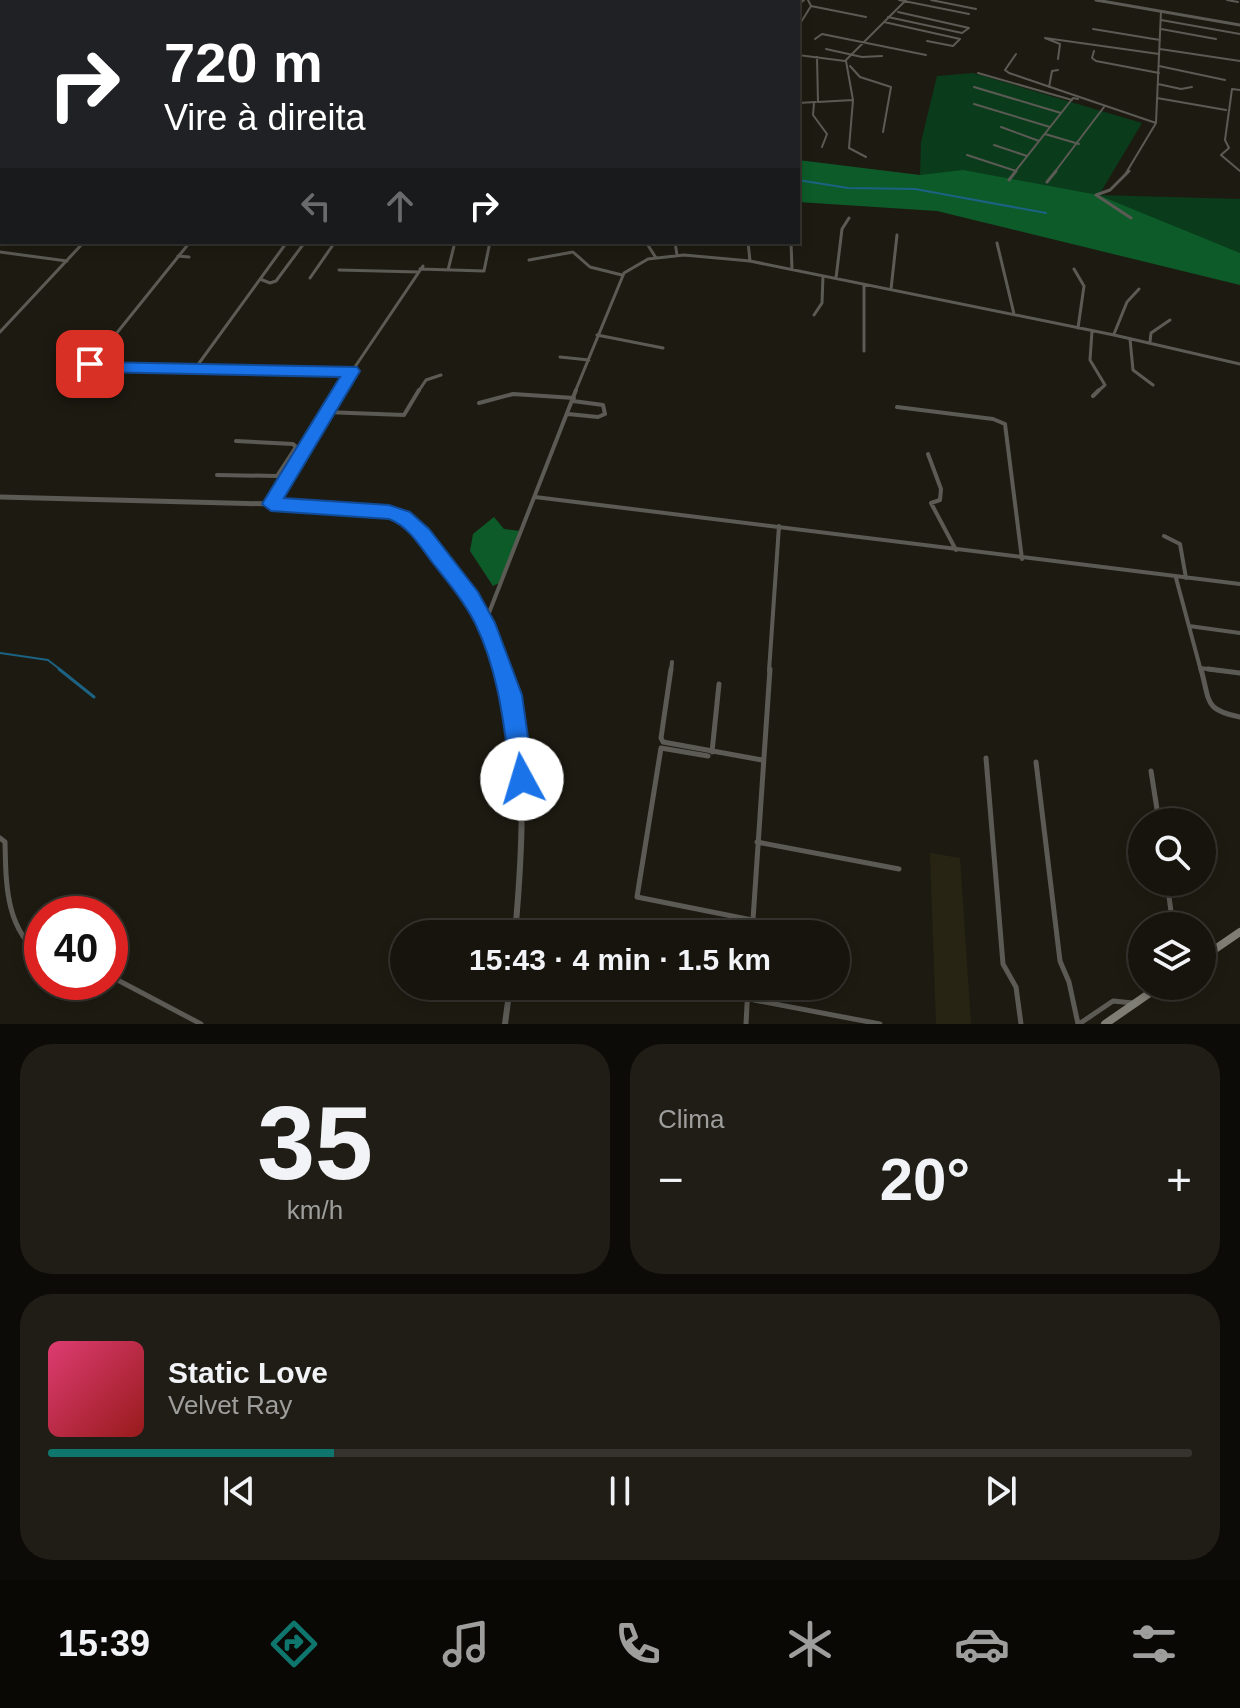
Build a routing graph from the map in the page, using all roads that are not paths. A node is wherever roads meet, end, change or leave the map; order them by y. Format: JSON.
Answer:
{"nodes":[{"id":1,"x":806,"y":0,"type":"edge"},
{"id":2,"x":899,"y":0,"type":"edge"},
{"id":3,"x":905,"y":0,"type":"edge"},
{"id":4,"x":931,"y":0,"type":"edge"},
{"id":5,"x":1096,"y":0,"type":"edge"},
{"id":6,"x":1159,"y":0,"type":"edge"},
{"id":7,"x":1227,"y":0,"type":"edge"},
{"id":8,"x":1238,"y":2,"type":"edge"},
{"id":9,"x":811,"y":6,"type":"junction"},
{"id":10,"x":976,"y":9,"type":"dead end"},
{"id":11,"x":1159,"y":11,"type":"junction"},
{"id":12,"x":898,"y":12,"type":"dead end"},
{"id":13,"x":969,"y":14,"type":"dead end"},
{"id":14,"x":866,"y":17,"type":"dead end"},
{"id":15,"x":888,"y":17,"type":"junction"},
{"id":16,"x":1161,"y":20,"type":"junction"},
{"id":17,"x":884,"y":22,"type":"junction"},
{"id":18,"x":800,"y":24,"type":"edge"},
{"id":19,"x":1240,"y":25,"type":"edge"},
{"id":20,"x":1093,"y":29,"type":"dead end"},
{"id":21,"x":1161,"y":29,"type":"junction"},
{"id":22,"x":1240,"y":34,"type":"edge"},
{"id":23,"x":815,"y":39,"type":"dead end"},
{"id":24,"x":1216,"y":39,"type":"dead end"},
{"id":25,"x":1160,"y":40,"type":"junction"},
{"id":26,"x":865,"y":41,"type":"junction"},
{"id":27,"x":927,"y":41,"type":"dead end"},
{"id":28,"x":826,"y":49,"type":"dead end"},
{"id":29,"x":1160,"y":49,"type":"junction"},
{"id":30,"x":1094,"y":51,"type":"dead end"},
{"id":31,"x":852,"y":54,"type":"junction"},
{"id":32,"x":1016,"y":54,"type":"dead end"},
{"id":33,"x":1159,"y":54,"type":"junction"},
{"id":34,"x":800,"y":55,"type":"edge"},
{"id":35,"x":926,"y":55,"type":"dead end"},
{"id":36,"x":882,"y":56,"type":"dead end"},
{"id":37,"x":817,"y":57,"type":"junction"},
{"id":38,"x":1058,"y":59,"type":"dead end"},
{"id":39,"x":1240,"y":61,"type":"edge"},
{"id":40,"x":847,"y":62,"type":"junction"},
{"id":41,"x":1159,"y":66,"type":"junction"},
{"id":42,"x":1058,"y":70,"type":"dead end"},
{"id":43,"x":978,"y":73,"type":"dead end"},
{"id":44,"x":1159,"y":73,"type":"junction"},
{"id":45,"x":1225,"y":80,"type":"dead end"},
{"id":46,"x":1158,"y":84,"type":"junction"},
{"id":47,"x":974,"y":87,"type":"dead end"},
{"id":48,"x":1049,"y":87,"type":"junction"},
{"id":49,"x":1192,"y":87,"type":"dead end"},
{"id":50,"x":1240,"y":90,"type":"edge"},
{"id":51,"x":1157,"y":98,"type":"junction"},
{"id":52,"x":853,"y":100,"type":"junction"},
{"id":53,"x":1072,"y":100,"type":"junction"},
{"id":54,"x":816,"y":102,"type":"junction"},
{"id":55,"x":800,"y":103,"type":"edge"},
{"id":56,"x":974,"y":104,"type":"dead end"},
{"id":57,"x":1104,"y":107,"type":"junction"},
{"id":58,"x":1119,"y":110,"type":"junction"},
{"id":59,"x":1227,"y":110,"type":"junction"},
{"id":60,"x":1061,"y":113,"type":"junction"},
{"id":61,"x":1156,"y":123,"type":"junction"},
{"id":62,"x":1001,"y":127,"type":"dead end"},
{"id":63,"x":1050,"y":127,"type":"junction"},
{"id":64,"x":883,"y":132,"type":"dead end"},
{"id":65,"x":1045,"y":134,"type":"junction"},
{"id":66,"x":1039,"y":141,"type":"junction"},
{"id":67,"x":1079,"y":144,"type":"junction"},
{"id":68,"x":994,"y":145,"type":"dead end"},
{"id":69,"x":822,"y":147,"type":"dead end"},
{"id":70,"x":967,"y":155,"type":"dead end"},
{"id":71,"x":1027,"y":156,"type":"junction"},
{"id":72,"x":866,"y":157,"type":"dead end"},
{"id":73,"x":1016,"y":171,"type":"junction"},
{"id":74,"x":1240,"y":171,"type":"edge"},
{"id":75,"x":1009,"y":180,"type":"dead end"},
{"id":76,"x":1047,"y":182,"type":"dead end"},
{"id":77,"x":849,"y":218,"type":"dead end"},
{"id":78,"x":1131,"y":218,"type":"dead end"},
{"id":79,"x":897,"y":235,"type":"dead end"},
{"id":80,"x":997,"y":243,"type":"dead end"},
{"id":81,"x":82,"y":244,"type":"edge"},
{"id":82,"x":188,"y":244,"type":"edge"},
{"id":83,"x":286,"y":244,"type":"edge"},
{"id":84,"x":304,"y":244,"type":"edge"},
{"id":85,"x":334,"y":244,"type":"edge"},
{"id":86,"x":454,"y":244,"type":"edge"},
{"id":87,"x":490,"y":244,"type":"edge"},
{"id":88,"x":647,"y":244,"type":"edge"},
{"id":89,"x":675,"y":244,"type":"edge"},
{"id":90,"x":748,"y":244,"type":"edge"},
{"id":91,"x":791,"y":244,"type":"edge"},
{"id":92,"x":0,"y":252,"type":"edge"},
{"id":93,"x":178,"y":256,"type":"junction"},
{"id":94,"x":677,"y":256,"type":"junction"},
{"id":95,"x":189,"y":257,"type":"dead end"},
{"id":96,"x":656,"y":258,"type":"junction"},
{"id":97,"x":529,"y":260,"type":"dead end"},
{"id":98,"x":67,"y":261,"type":"junction"},
{"id":99,"x":750,"y":261,"type":"junction"},
{"id":100,"x":420,"y":269,"type":"junction"},
{"id":101,"x":792,"y":269,"type":"junction"},
{"id":102,"x":1074,"y":269,"type":"dead end"},
{"id":103,"x":339,"y":270,"type":"dead end"},
{"id":104,"x":448,"y":270,"type":"junction"},
{"id":105,"x":622,"y":275,"type":"junction"},
{"id":106,"x":823,"y":276,"type":"junction"},
{"id":107,"x":310,"y":278,"type":"dead end"},
{"id":108,"x":836,"y":278,"type":"junction"},
{"id":109,"x":260,"y":279,"type":"junction"},
{"id":110,"x":864,"y":284,"type":"junction"},
{"id":111,"x":1139,"y":289,"type":"dead end"},
{"id":112,"x":891,"y":290,"type":"junction"},
{"id":113,"x":814,"y":315,"type":"dead end"},
{"id":114,"x":1014,"y":315,"type":"junction"},
{"id":115,"x":1170,"y":320,"type":"dead end"},
{"id":116,"x":1078,"y":328,"type":"junction"},
{"id":117,"x":1092,"y":331,"type":"junction"},
{"id":118,"x":0,"y":332,"type":"edge"},
{"id":119,"x":597,"y":335,"type":"junction"},
{"id":120,"x":1114,"y":335,"type":"junction"},
{"id":121,"x":1130,"y":339,"type":"junction"},
{"id":122,"x":1150,"y":343,"type":"junction"},
{"id":123,"x":663,"y":348,"type":"dead end"},
{"id":124,"x":864,"y":351,"type":"dead end"},
{"id":125,"x":560,"y":357,"type":"dead end"},
{"id":126,"x":589,"y":360,"type":"junction"},
{"id":127,"x":1240,"y":364,"type":"edge"},
{"id":128,"x":197,"y":367,"type":"junction"},
{"id":129,"x":352,"y":371,"type":"junction"},
{"id":130,"x":441,"y":375,"type":"dead end"},
{"id":131,"x":1153,"y":385,"type":"dead end"},
{"id":132,"x":1093,"y":396,"type":"dead end"},
{"id":133,"x":573,"y":399,"type":"junction"},
{"id":134,"x":479,"y":403,"type":"dead end"},
{"id":135,"x":897,"y":407,"type":"dead end"},
{"id":136,"x":325,"y":412,"type":"junction"},
{"id":137,"x":568,"y":414,"type":"junction"},
{"id":138,"x":236,"y":441,"type":"dead end"},
{"id":139,"x":928,"y":454,"type":"dead end"},
{"id":140,"x":290,"y":460,"type":"junction"},
{"id":141,"x":296,"y":461,"type":"junction"},
{"id":142,"x":217,"y":475,"type":"dead end"},
{"id":143,"x":0,"y":497,"type":"edge"},
{"id":144,"x":535,"y":497,"type":"junction"},
{"id":145,"x":271,"y":504,"type":"junction"},
{"id":146,"x":779,"y":526,"type":"junction"},
{"id":147,"x":1164,"y":536,"type":"dead end"},
{"id":148,"x":956,"y":550,"type":"junction"},
{"id":149,"x":1022,"y":559,"type":"junction"},
{"id":150,"x":1176,"y":577,"type":"junction"},
{"id":151,"x":1186,"y":578,"type":"junction"},
{"id":152,"x":1240,"y":584,"type":"edge"},
{"id":153,"x":485,"y":623,"type":"junction"},
{"id":154,"x":1189,"y":626,"type":"junction"},
{"id":155,"x":1240,"y":633,"type":"edge"},
{"id":156,"x":672,"y":662,"type":"dead end"},
{"id":157,"x":1200,"y":668,"type":"junction"},
{"id":158,"x":1240,"y":673,"type":"edge"},
{"id":159,"x":719,"y":684,"type":"dead end"},
{"id":160,"x":1240,"y":717,"type":"edge"},
{"id":161,"x":710,"y":754,"type":"junction"},
{"id":162,"x":986,"y":758,"type":"dead end"},
{"id":163,"x":762,"y":760,"type":"junction"},
{"id":164,"x":1036,"y":762,"type":"dead end"},
{"id":165,"x":1151,"y":771,"type":"dead end"},
{"id":166,"x":1157,"y":808,"type":"edge"},
{"id":167,"x":0,"y":838,"type":"edge"},
{"id":168,"x":757,"y":842,"type":"junction"},
{"id":169,"x":899,"y":869,"type":"dead end"},
{"id":170,"x":516,"y":920,"type":"edge"},
{"id":171,"x":752,"y":920,"type":"joint"},
{"id":172,"x":1240,"y":932,"type":"edge"},
{"id":173,"x":24,"y":934,"type":"edge"},
{"id":174,"x":1216,"y":948,"type":"edge"},
{"id":175,"x":128,"y":985,"type":"edge"},
{"id":176,"x":508,"y":1000,"type":"edge"},
{"id":177,"x":748,"y":1000,"type":"edge"},
{"id":178,"x":753,"y":1000,"type":"edge"},
{"id":179,"x":1139,"y":1000,"type":"edge"},
{"id":180,"x":1135,"y":1003,"type":"junction"},
{"id":181,"x":201,"y":1024,"type":"edge"},
{"id":182,"x":505,"y":1024,"type":"edge"},
{"id":183,"x":746,"y":1024,"type":"edge"},
{"id":184,"x":880,"y":1024,"type":"edge"},
{"id":185,"x":1021,"y":1024,"type":"edge"},
{"id":186,"x":1079,"y":1024,"type":"edge"},
{"id":187,"x":1105,"y":1024,"type":"edge"}],
"edges":[{"from":1,"to":9,"type":"street"},
{"from":2,"to":3,"type":"street"},
{"from":3,"to":13,"type":"street"},
{"from":3,"to":15,"type":"street"},
{"from":4,"to":10,"type":"street"},
{"from":5,"to":11,"type":"street"},
{"from":6,"to":11,"type":"street"},
{"from":7,"to":8,"type":"street"},
{"from":9,"to":14,"type":"street"},
{"from":9,"to":18,"type":"street"},
{"from":11,"to":16,"type":"street"},
{"from":11,"to":19,"type":"street"},
{"from":12,"to":15,"type":"street"},
{"from":15,"to":17,"type":"street"},
{"from":16,"to":21,"type":"street"},
{"from":16,"to":22,"type":"street"},
{"from":17,"to":26,"type":"street"},
{"from":17,"to":27,"type":"street"},
{"from":20,"to":25,"type":"street"},
{"from":21,"to":24,"type":"street"},
{"from":21,"to":25,"type":"street"},
{"from":23,"to":26,"type":"street"},
{"from":25,"to":29,"type":"street"},
{"from":26,"to":31,"type":"street"},
{"from":26,"to":35,"type":"street"},
{"from":28,"to":31,"type":"street"},
{"from":29,"to":33,"type":"street"},
{"from":29,"to":39,"type":"street"},
{"from":30,"to":44,"type":"street"},
{"from":31,"to":36,"type":"street"},
{"from":31,"to":40,"type":"street"},
{"from":32,"to":48,"type":"street"},
{"from":33,"to":38,"type":"street"},
{"from":33,"to":41,"type":"street"},
{"from":34,"to":37,"type":"street"},
{"from":37,"to":40,"type":"street"},
{"from":37,"to":54,"type":"street"},
{"from":40,"to":52,"type":"street"},
{"from":40,"to":64,"type":"street"},
{"from":41,"to":44,"type":"street"},
{"from":41,"to":45,"type":"street"},
{"from":42,"to":48,"type":"street"},
{"from":43,"to":53,"type":"street"},
{"from":44,"to":46,"type":"street"},
{"from":46,"to":49,"type":"street"},
{"from":46,"to":51,"type":"street"},
{"from":47,"to":60,"type":"street"},
{"from":48,"to":58,"type":"street"},
{"from":50,"to":59,"type":"street"},
{"from":51,"to":59,"type":"street"},
{"from":51,"to":61,"type":"street"},
{"from":52,"to":54,"type":"street"},
{"from":52,"to":72,"type":"street"},
{"from":53,"to":57,"type":"street"},
{"from":53,"to":60,"type":"street"},
{"from":54,"to":55,"type":"street"},
{"from":54,"to":69,"type":"street"},
{"from":56,"to":63,"type":"street"},
{"from":57,"to":58,"type":"street"},
{"from":57,"to":67,"type":"street"},
{"from":58,"to":61,"type":"street"},
{"from":59,"to":74,"type":"street"},
{"from":60,"to":63,"type":"street"},
{"from":61,"to":78,"type":"street"},
{"from":62,"to":66,"type":"street"},
{"from":63,"to":65,"type":"street"},
{"from":65,"to":66,"type":"street"},
{"from":65,"to":67,"type":"street"},
{"from":66,"to":71,"type":"street"},
{"from":67,"to":76,"type":"street"},
{"from":68,"to":71,"type":"street"},
{"from":70,"to":73,"type":"street"},
{"from":71,"to":73,"type":"street"},
{"from":73,"to":75,"type":"street"},
{"from":77,"to":108,"type":"street"},
{"from":79,"to":112,"type":"street"},
{"from":80,"to":114,"type":"street"},
{"from":81,"to":98,"type":"street"},
{"from":82,"to":93,"type":"street"},
{"from":83,"to":109,"type":"street"},
{"from":84,"to":109,"type":"street"},
{"from":85,"to":107,"type":"street"},
{"from":86,"to":104,"type":"street"},
{"from":87,"to":104,"type":"street"},
{"from":88,"to":96,"type":"street"},
{"from":89,"to":94,"type":"street"},
{"from":90,"to":99,"type":"street"},
{"from":91,"to":101,"type":"street"},
{"from":92,"to":98,"type":"street"},
{"from":93,"to":95,"type":"street"},
{"from":93,"to":128,"type":"street"},
{"from":94,"to":96,"type":"street"},
{"from":94,"to":99,"type":"street"},
{"from":96,"to":105,"type":"street"},
{"from":97,"to":105,"type":"street"},
{"from":98,"to":118,"type":"street"},
{"from":99,"to":101,"type":"street"},
{"from":100,"to":103,"type":"street"},
{"from":100,"to":104,"type":"street"},
{"from":100,"to":129,"type":"street"},
{"from":101,"to":106,"type":"street"},
{"from":102,"to":116,"type":"street"},
{"from":105,"to":119,"type":"street"},
{"from":106,"to":108,"type":"street"},
{"from":106,"to":113,"type":"street"},
{"from":108,"to":110,"type":"street"},
{"from":109,"to":128,"type":"street"},
{"from":110,"to":112,"type":"street"},
{"from":110,"to":124,"type":"street"},
{"from":111,"to":120,"type":"street"},
{"from":112,"to":114,"type":"street"},
{"from":114,"to":116,"type":"street"},
{"from":115,"to":122,"type":"street"},
{"from":116,"to":117,"type":"street"},
{"from":117,"to":120,"type":"street"},
{"from":117,"to":132,"type":"street"},
{"from":119,"to":123,"type":"street"},
{"from":119,"to":126,"type":"street"},
{"from":120,"to":121,"type":"street"},
{"from":121,"to":122,"type":"street"},
{"from":121,"to":131,"type":"street"},
{"from":122,"to":127,"type":"street"},
{"from":125,"to":126,"type":"street"},
{"from":126,"to":133,"type":"street"},
{"from":128,"to":129,"type":"street"},
{"from":129,"to":136,"type":"street"},
{"from":130,"to":136,"type":"street"},
{"from":133,"to":134,"type":"street"},
{"from":133,"to":137,"type":"street"},
{"from":133,"to":137,"type":"street"},
{"from":135,"to":149,"type":"street"},
{"from":136,"to":141,"type":"street"},
{"from":137,"to":144,"type":"street"},
{"from":138,"to":140,"type":"street"},
{"from":139,"to":148,"type":"street"},
{"from":140,"to":141,"type":"street"},
{"from":140,"to":142,"type":"street"},
{"from":141,"to":145,"type":"street"},
{"from":143,"to":145,"type":"street"},
{"from":144,"to":146,"type":"street"},
{"from":144,"to":153,"type":"street"},
{"from":145,"to":153,"type":"street"},
{"from":146,"to":148,"type":"street"},
{"from":146,"to":163,"type":"street"},
{"from":147,"to":151,"type":"street"},
{"from":148,"to":149,"type":"street"},
{"from":149,"to":150,"type":"street"},
{"from":150,"to":151,"type":"street"},
{"from":150,"to":154,"type":"street"},
{"from":151,"to":152,"type":"street"},
{"from":153,"to":170,"type":"street"},
{"from":154,"to":155,"type":"street"},
{"from":154,"to":157,"type":"street"},
{"from":156,"to":161,"type":"street"},
{"from":157,"to":158,"type":"street"},
{"from":157,"to":160,"type":"street"},
{"from":159,"to":161,"type":"street"},
{"from":161,"to":163,"type":"street"},
{"from":161,"to":171,"type":"street"},
{"from":162,"to":185,"type":"street"},
{"from":163,"to":168,"type":"street"},
{"from":164,"to":186,"type":"street"},
{"from":165,"to":166,"type":"street"},
{"from":167,"to":173,"type":"street"},
{"from":168,"to":169,"type":"street"},
{"from":168,"to":171,"type":"street"},
{"from":172,"to":174,"type":"main road"},
{"from":175,"to":181,"type":"street"},
{"from":176,"to":182,"type":"street"},
{"from":177,"to":183,"type":"street"},
{"from":178,"to":184,"type":"street"},
{"from":179,"to":180,"type":"main road"},
{"from":180,"to":186,"type":"street"},
{"from":180,"to":187,"type":"main road"}]}
